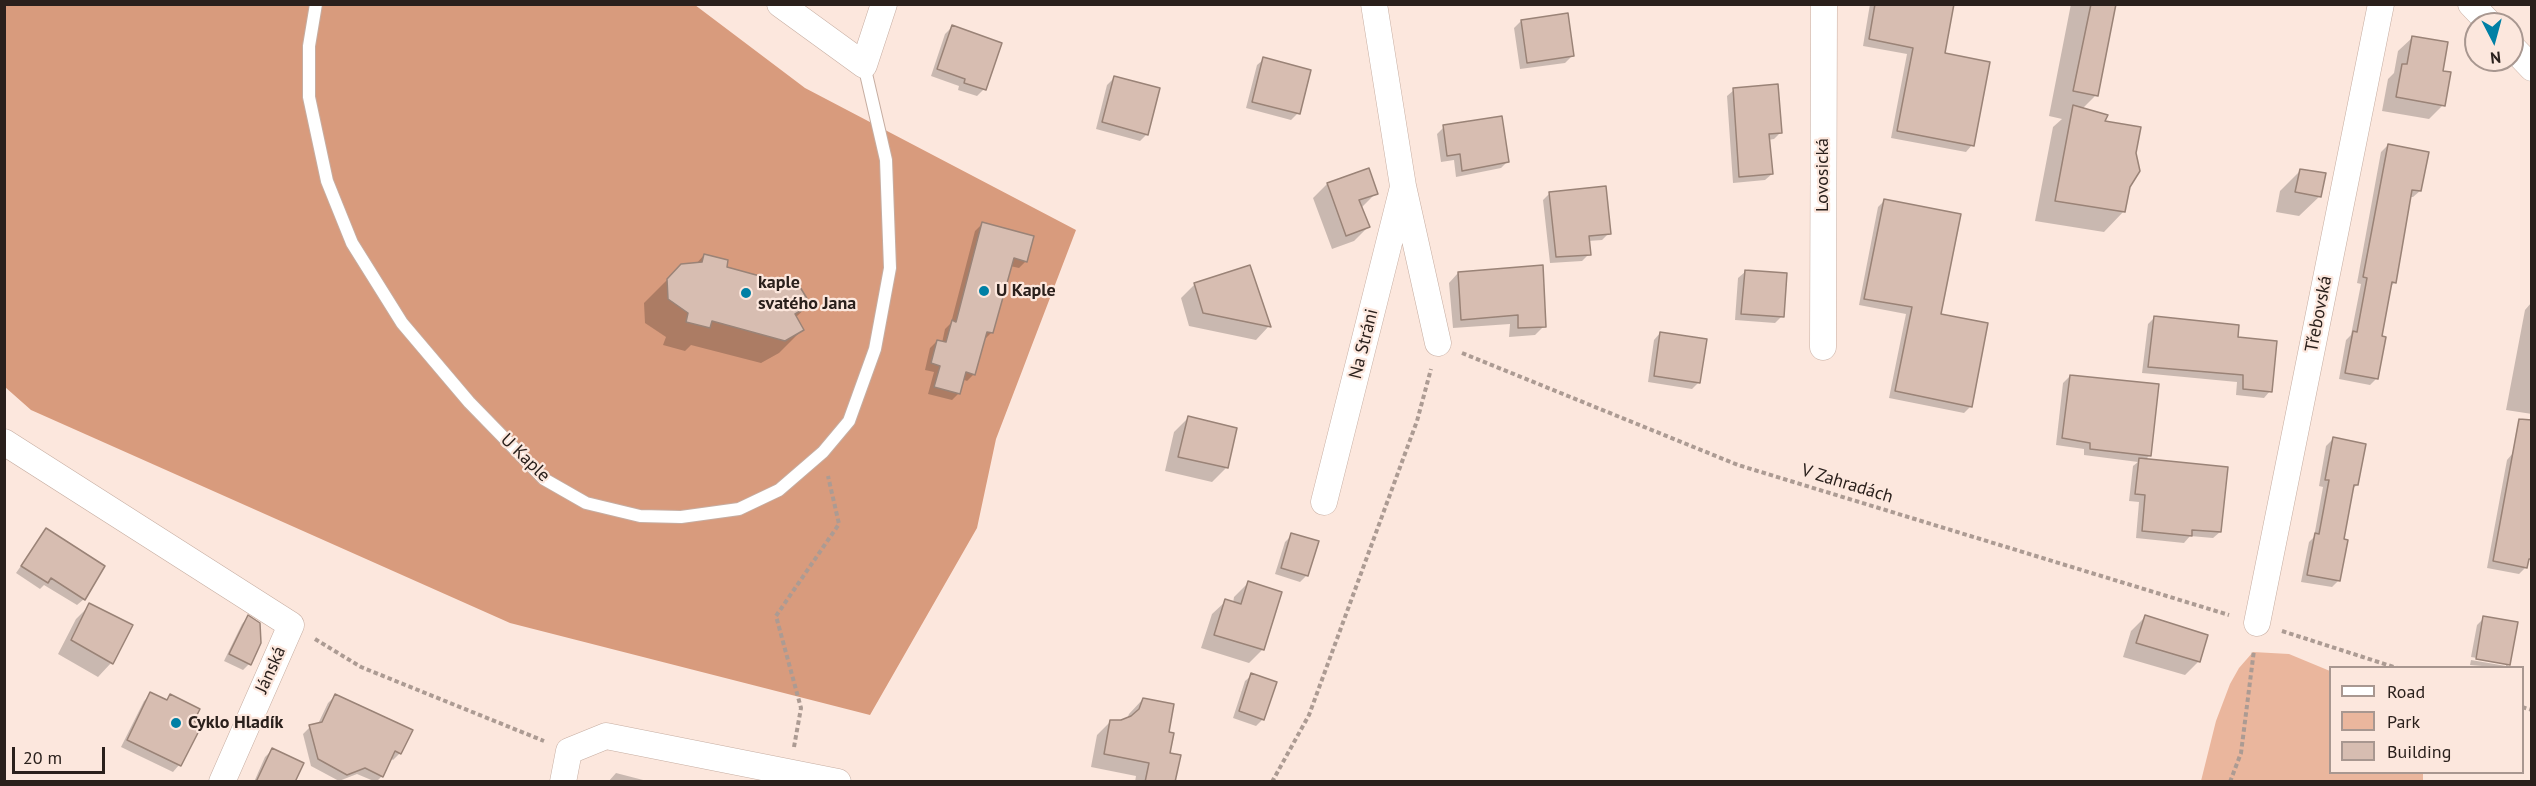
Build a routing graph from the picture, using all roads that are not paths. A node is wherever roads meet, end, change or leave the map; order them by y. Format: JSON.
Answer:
{"nodes":[{"id":1,"x":316,"y":4,"type":"edge"},
{"id":2,"x":780,"y":4,"type":"edge"},
{"id":3,"x":884,"y":4,"type":"edge"},
{"id":4,"x":1374,"y":4,"type":"edge"},
{"id":5,"x":1824,"y":4,"type":"edge"},
{"id":6,"x":2381,"y":4,"type":"edge"},
{"id":7,"x":864,"y":65,"type":"junction"},
{"id":8,"x":1403,"y":186,"type":"junction"},
{"id":9,"x":1438,"y":343,"type":"road end"},
{"id":10,"x":1823,"y":346,"type":"dead end"},
{"id":11,"x":4,"y":442,"type":"edge"},
{"id":12,"x":1324,"y":502,"type":"dead end"},
{"id":13,"x":2257,"y":623,"type":"road end"},
{"id":14,"x":222,"y":782,"type":"edge"},
{"id":15,"x":563,"y":782,"type":"edge"},
{"id":16,"x":838,"y":782,"type":"edge"}],
"edges":[{"from":1,"to":7,"type":"lane","name":"U Kaple"},
{"from":2,"to":7,"type":"street"},
{"from":3,"to":7,"type":"street"},
{"from":4,"to":8,"type":"street","name":"Na Stráni"},
{"from":5,"to":10,"type":"street","name":"Lovosická"},
{"from":6,"to":13,"type":"street","name":"Třebovská"},
{"from":8,"to":9,"type":"street","name":"Na Stráni"},
{"from":8,"to":12,"type":"street","name":"Na Stráni"},
{"from":11,"to":14,"type":"street","name":"Jánská"},
{"from":15,"to":16,"type":"street"}]}
